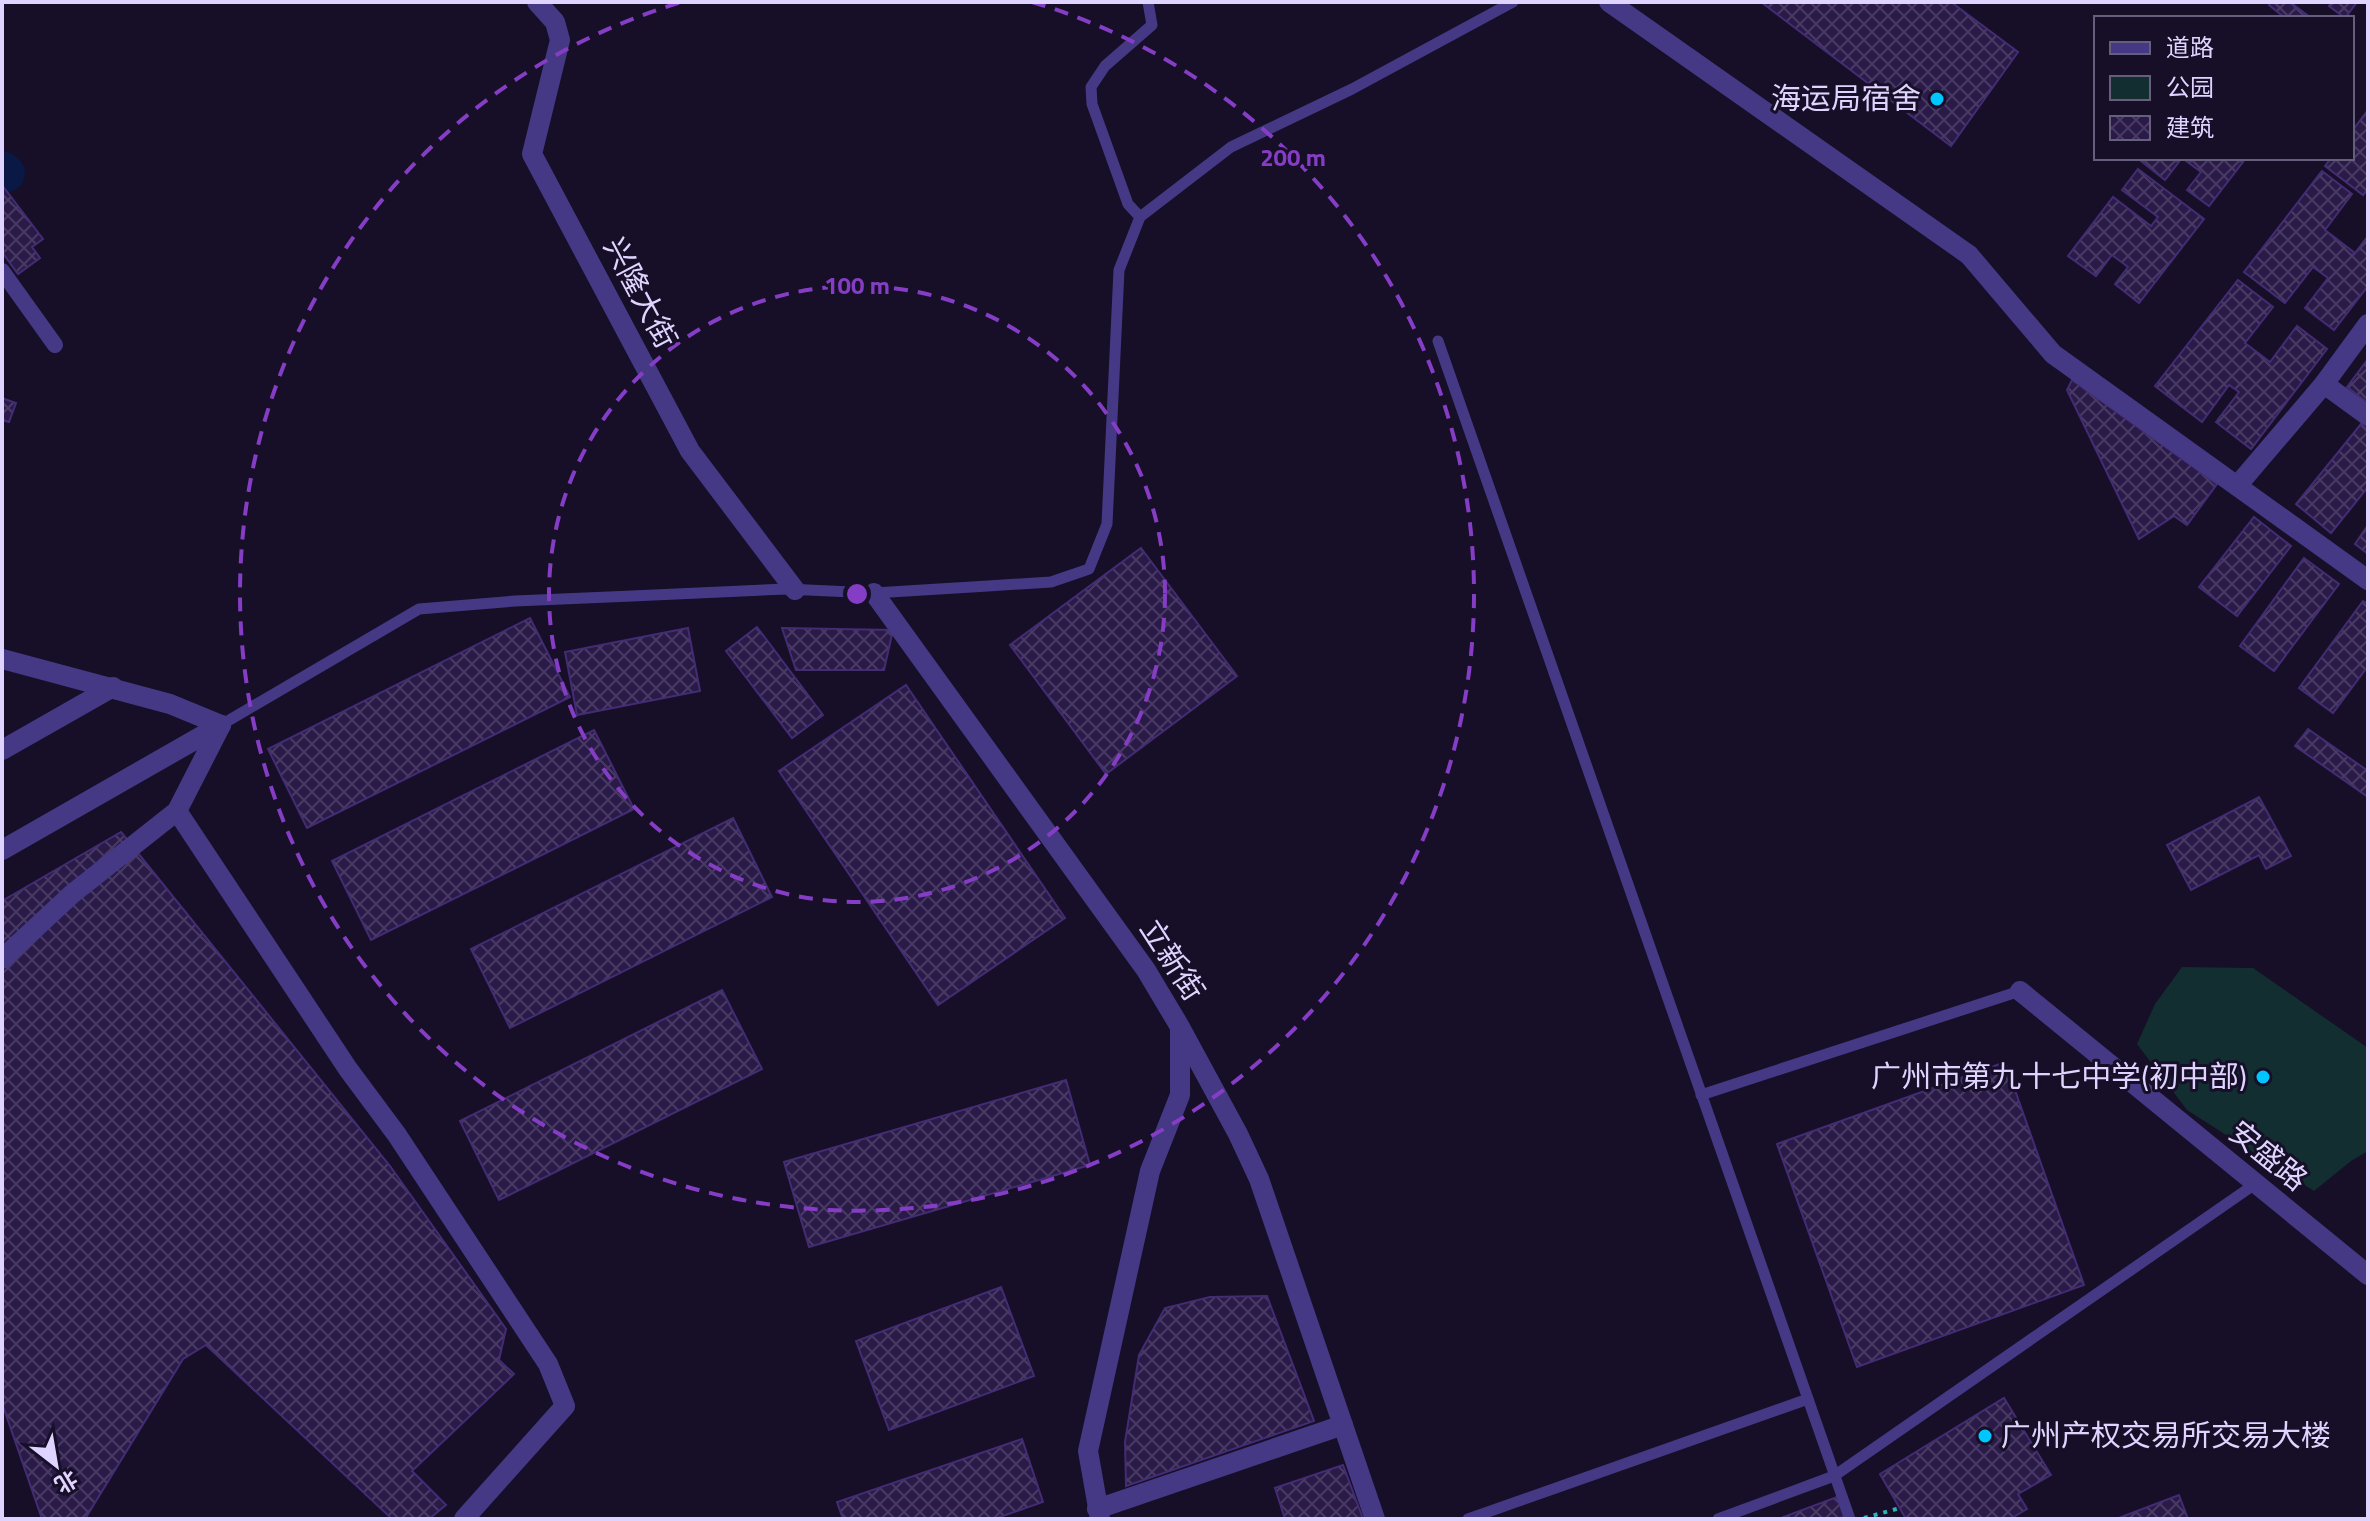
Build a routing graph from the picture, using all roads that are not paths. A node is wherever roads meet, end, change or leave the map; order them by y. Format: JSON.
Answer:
{"nodes":[{"id":1,"x":537,"y":2,"type":"edge"},
{"id":2,"x":1148,"y":2,"type":"edge"},
{"id":3,"x":1513,"y":2,"type":"edge"},
{"id":4,"x":1609,"y":2,"type":"edge"},
{"id":5,"x":1140,"y":217,"type":"junction"},
{"id":6,"x":2,"y":271,"type":"edge"},
{"id":7,"x":2368,"y":324,"type":"edge"},
{"id":8,"x":1438,"y":341,"type":"dead end"},
{"id":9,"x":55,"y":345,"type":"dead end"},
{"id":10,"x":2324,"y":384,"type":"junction"},
{"id":11,"x":2368,"y":416,"type":"edge"},
{"id":12,"x":2237,"y":486,"type":"junction"},
{"id":13,"x":2368,"y":580,"type":"edge"},
{"id":14,"x":795,"y":590,"type":"junction"},
{"id":15,"x":874,"y":593,"type":"junction"},
{"id":16,"x":2,"y":659,"type":"edge"},
{"id":17,"x":113,"y":687,"type":"junction"},
{"id":18,"x":221,"y":725,"type":"junction"},
{"id":19,"x":2,"y":750,"type":"edge"},
{"id":20,"x":177,"y":811,"type":"junction"},
{"id":21,"x":2,"y":850,"type":"edge"},
{"id":22,"x":2,"y":959,"type":"edge"},
{"id":23,"x":2020,"y":991,"type":"joint"},
{"id":24,"x":1180,"y":1027,"type":"junction"},
{"id":25,"x":1701,"y":1095,"type":"junction"},
{"id":26,"x":2255,"y":1184,"type":"junction"},
{"id":27,"x":2368,"y":1275,"type":"edge"},
{"id":28,"x":1808,"y":1399,"type":"junction"},
{"id":29,"x":1343,"y":1425,"type":"junction"},
{"id":30,"x":1834,"y":1476,"type":"junction"},
{"id":31,"x":1098,"y":1514,"type":"edge"},
{"id":32,"x":464,"y":1519,"type":"edge"},
{"id":33,"x":1375,"y":1519,"type":"edge"},
{"id":34,"x":1468,"y":1519,"type":"edge"},
{"id":35,"x":1718,"y":1519,"type":"edge"},
{"id":36,"x":1850,"y":1519,"type":"edge"}],
"edges":[{"from":1,"to":14,"type":"street","name":"兴隆大街"},
{"from":2,"to":5,"type":"lane"},
{"from":3,"to":5,"type":"lane"},
{"from":4,"to":12,"type":"street"},
{"from":5,"to":15,"type":"lane"},
{"from":6,"to":9,"type":"street"},
{"from":7,"to":10,"type":"street"},
{"from":8,"to":25,"type":"lane"},
{"from":10,"to":11,"type":"street"},
{"from":10,"to":12,"type":"street"},
{"from":12,"to":13,"type":"street"},
{"from":14,"to":15,"type":"lane"},
{"from":14,"to":18,"type":"lane"},
{"from":15,"to":24,"type":"street","name":"立新街"},
{"from":16,"to":17,"type":"street"},
{"from":17,"to":18,"type":"street"},
{"from":17,"to":19,"type":"street"},
{"from":18,"to":20,"type":"street"},
{"from":18,"to":21,"type":"street"},
{"from":20,"to":22,"type":"street"},
{"from":20,"to":32,"type":"street"},
{"from":23,"to":25,"type":"lane"},
{"from":23,"to":26,"type":"street","name":"安盛路"},
{"from":24,"to":29,"type":"street"},
{"from":24,"to":31,"type":"street","name":"立新街"},
{"from":25,"to":28,"type":"lane"},
{"from":26,"to":27,"type":"street","name":"安盛路"},
{"from":26,"to":30,"type":"lane"},
{"from":28,"to":30,"type":"lane"},
{"from":28,"to":34,"type":"lane"},
{"from":29,"to":31,"type":"street"},
{"from":29,"to":33,"type":"street"},
{"from":30,"to":35,"type":"lane"},
{"from":30,"to":36,"type":"lane"}]}
